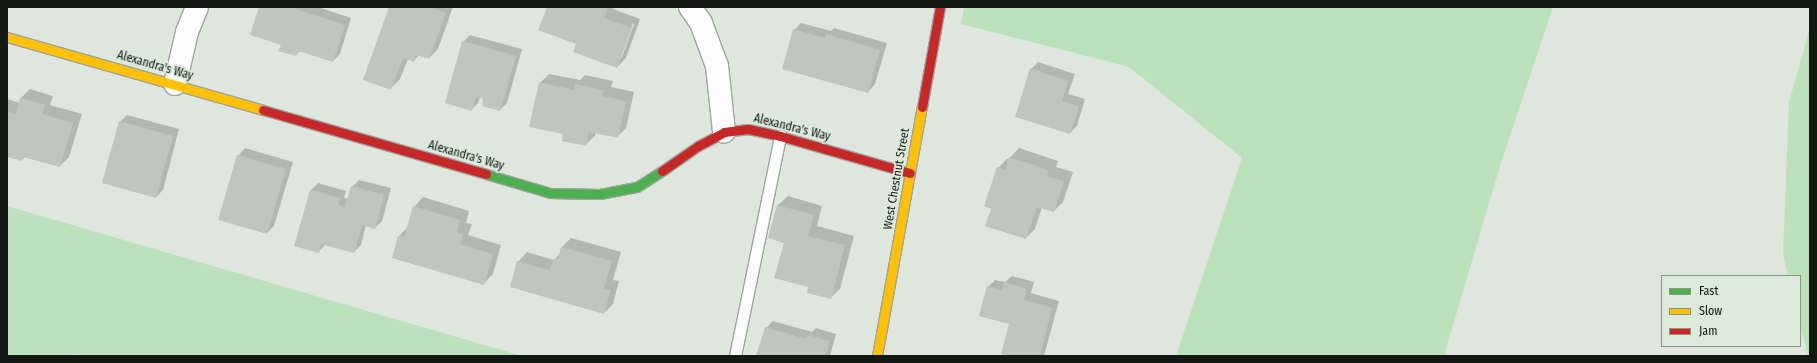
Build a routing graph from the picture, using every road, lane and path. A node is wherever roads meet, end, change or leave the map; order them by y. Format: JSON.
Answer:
{"nodes":[{"id":1,"x":197,"y":7,"type":"edge"},
{"id":2,"x":690,"y":7,"type":"edge"},
{"id":3,"x":940,"y":7,"type":"edge"},
{"id":4,"x":7,"y":37,"type":"edge"},
{"id":5,"x":175,"y":84,"type":"junction"},
{"id":6,"x":724,"y":132,"type":"junction"},
{"id":7,"x":780,"y":136,"type":"junction"},
{"id":8,"x":910,"y":173,"type":"junction"},
{"id":9,"x":735,"y":356,"type":"edge"},
{"id":10,"x":877,"y":356,"type":"edge"}],
"edges":[{"from":1,"to":5,"type":"street"},
{"from":2,"to":6,"type":"street"},
{"from":3,"to":8,"type":"street","name":"West Chestnut Street"},
{"from":4,"to":5,"type":"street","name":"Alexandra's Way"},
{"from":5,"to":6,"type":"street","name":"Alexandra's Way"},
{"from":6,"to":7,"type":"street","name":"Alexandra's Way"},
{"from":7,"to":8,"type":"street","name":"Alexandra's Way"},
{"from":7,"to":9,"type":"lane"},
{"from":8,"to":10,"type":"street","name":"West Chestnut Street"}]}
